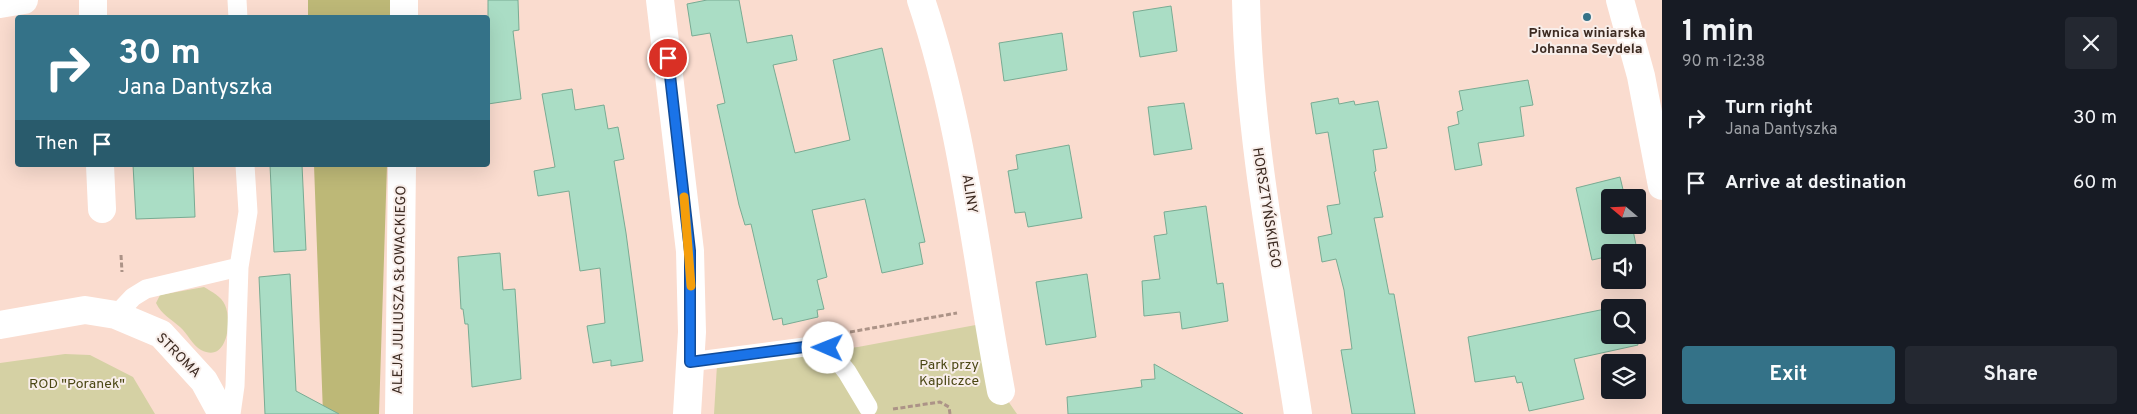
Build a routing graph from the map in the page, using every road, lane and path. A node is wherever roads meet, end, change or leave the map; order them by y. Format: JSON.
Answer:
{"nodes":[{"id":1,"x":24,"y":0,"type":"edge"},
{"id":2,"x":93,"y":0,"type":"edge"},
{"id":3,"x":238,"y":0,"type":"edge"},
{"id":4,"x":404,"y":0,"type":"edge"},
{"id":5,"x":660,"y":0,"type":"edge"},
{"id":6,"x":921,"y":0,"type":"edge"},
{"id":7,"x":1246,"y":0,"type":"edge"},
{"id":8,"x":1626,"y":1,"type":"edge"},
{"id":9,"x":0,"y":4,"type":"edge"},
{"id":10,"x":93,"y":15,"type":"edge"},
{"id":11,"x":238,"y":15,"type":"edge"},
{"id":12,"x":404,"y":15,"type":"edge"},
{"id":13,"x":100,"y":167,"type":"edge"},
{"id":14,"x":246,"y":167,"type":"edge"},
{"id":15,"x":402,"y":167,"type":"edge"},
{"id":16,"x":1662,"y":186,"type":"edge"},
{"id":17,"x":102,"y":209,"type":"dead end"},
{"id":18,"x":121,"y":255,"type":"dead end"},
{"id":19,"x":239,"y":267,"type":"junction"},
{"id":20,"x":122,"y":273,"type":"dead end"},
{"id":21,"x":958,"y":313,"type":"dead end"},
{"id":22,"x":116,"y":315,"type":"junction"},
{"id":23,"x":0,"y":325,"type":"edge"},
{"id":24,"x":690,"y":362,"type":"junction"},
{"id":25,"x":841,"y":363,"type":"junction"},
{"id":26,"x":1001,"y":390,"type":"dead end"},
{"id":27,"x":868,"y":407,"type":"dead end"},
{"id":28,"x":222,"y":414,"type":"edge"},
{"id":29,"x":231,"y":414,"type":"edge"},
{"id":30,"x":399,"y":414,"type":"edge"},
{"id":31,"x":687,"y":414,"type":"edge"},
{"id":32,"x":887,"y":414,"type":"edge"},
{"id":33,"x":950,"y":414,"type":"edge"},
{"id":34,"x":1298,"y":414,"type":"edge"}],
"edges":[{"from":1,"to":9,"type":"street"},
{"from":2,"to":10,"type":"street"},
{"from":3,"to":11,"type":"lane"},
{"from":4,"to":12,"type":"street"},
{"from":5,"to":24,"type":"street"},
{"from":6,"to":26,"type":"street","name":"ALINY"},
{"from":7,"to":34,"type":"street","name":"HORSZTYŃSKIEGO"},
{"from":8,"to":16,"type":"street"},
{"from":13,"to":17,"type":"street"},
{"from":14,"to":19,"type":"lane"},
{"from":15,"to":30,"type":"street","name":"ALEJA JULIUSZA SŁOWACKIEGO"},
{"from":18,"to":20,"type":"path"},
{"from":19,"to":22,"type":"lane"},
{"from":19,"to":29,"type":"lane"},
{"from":21,"to":25,"type":"path"},
{"from":22,"to":23,"type":"street","name":"STROMA"},
{"from":22,"to":28,"type":"street","name":"STROMA"},
{"from":24,"to":25,"type":"lane"},
{"from":24,"to":31,"type":"street"},
{"from":25,"to":27,"type":"lane"},
{"from":32,"to":33,"type":"path"}]}
